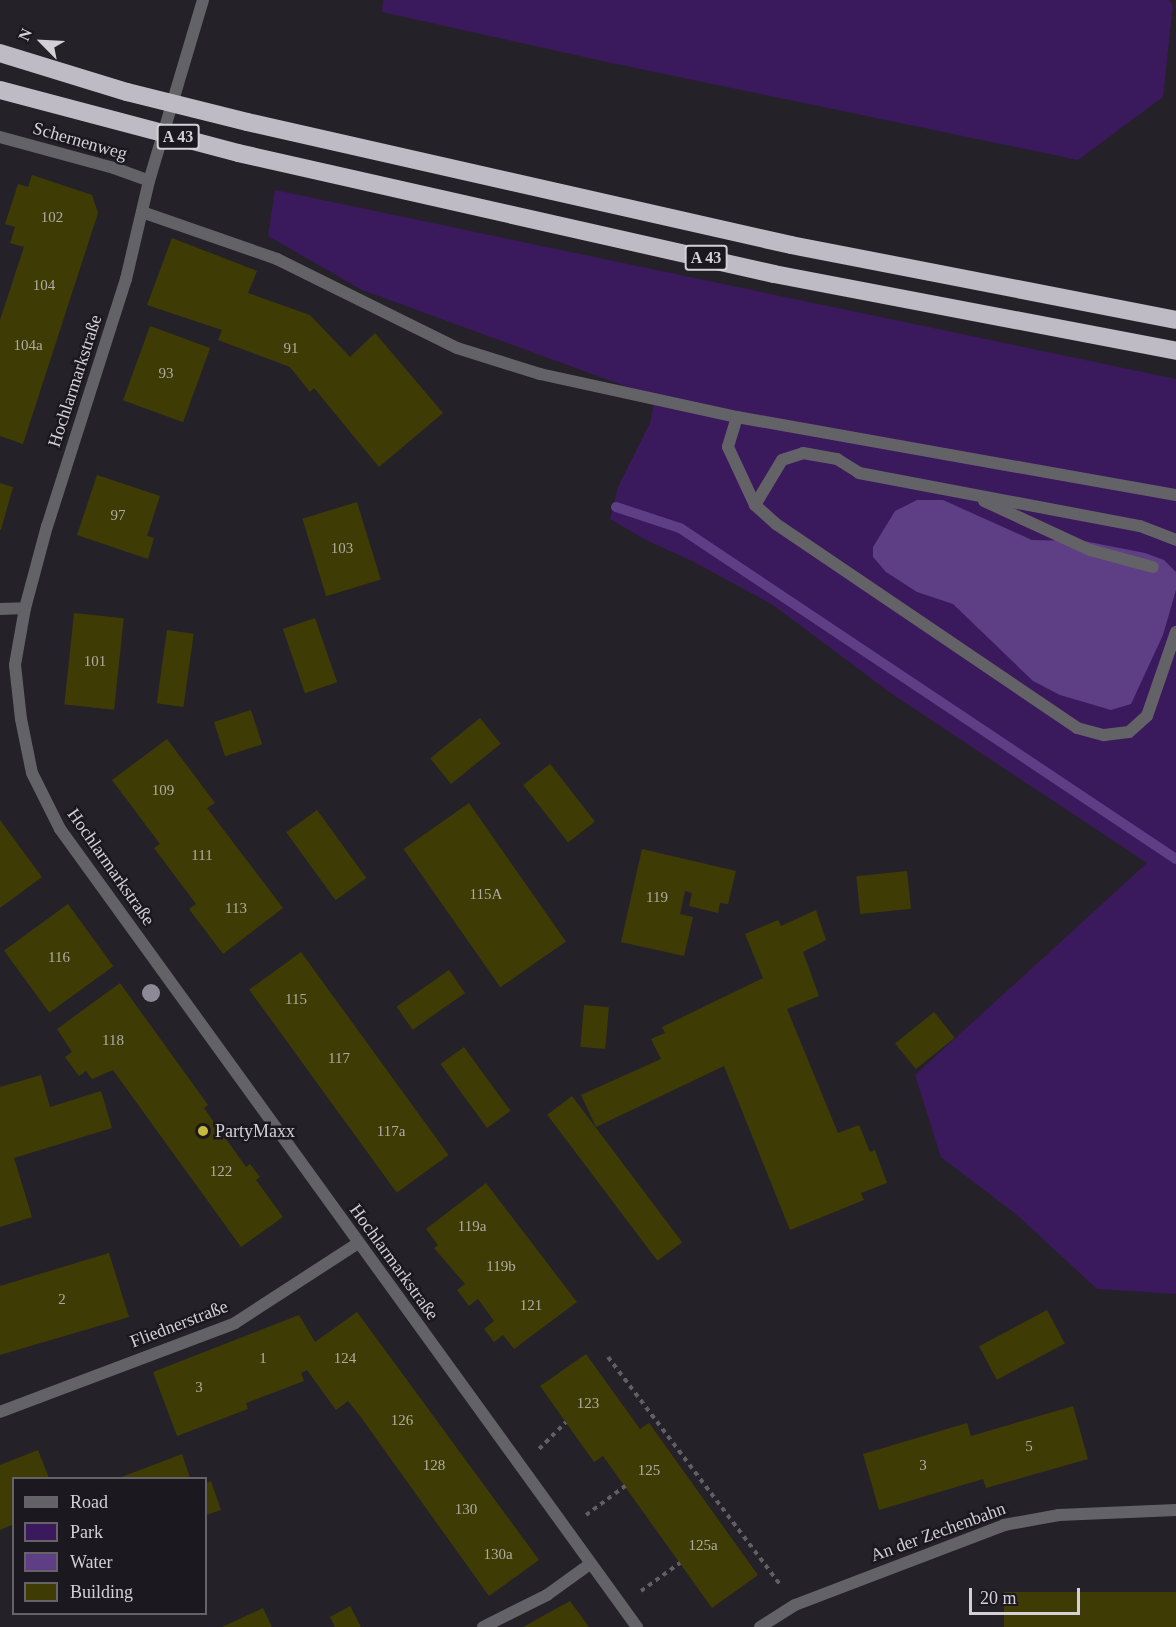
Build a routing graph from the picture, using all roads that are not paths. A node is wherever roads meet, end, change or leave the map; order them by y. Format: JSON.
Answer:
{"nodes":[{"id":1,"x":203,"y":0,"type":"edge"},
{"id":2,"x":0,"y":53,"type":"edge"},
{"id":3,"x":0,"y":90,"type":"edge"},
{"id":4,"x":0,"y":137,"type":"edge"},
{"id":5,"x":149,"y":181,"type":"junction"},
{"id":6,"x":142,"y":212,"type":"junction"},
{"id":7,"x":1176,"y":320,"type":"edge"},
{"id":8,"x":1176,"y":351,"type":"edge"},
{"id":9,"x":737,"y":417,"type":"junction"},
{"id":10,"x":967,"y":493,"type":"junction"},
{"id":11,"x":1176,"y":495,"type":"edge"},
{"id":12,"x":756,"y":504,"type":"junction"},
{"id":13,"x":1176,"y":540,"type":"edge"},
{"id":14,"x":1153,"y":567,"type":"dead end"},
{"id":15,"x":25,"y":608,"type":"junction"},
{"id":16,"x":0,"y":609,"type":"edge"},
{"id":17,"x":1176,"y":632,"type":"edge"},
{"id":18,"x":358,"y":1243,"type":"junction"},
{"id":19,"x":0,"y":1412,"type":"edge"},
{"id":20,"x":1176,"y":1510,"type":"edge"},
{"id":21,"x":590,"y":1563,"type":"junction"},
{"id":22,"x":483,"y":1627,"type":"edge"},
{"id":23,"x":636,"y":1627,"type":"edge"},
{"id":24,"x":760,"y":1627,"type":"edge"}],
"edges":[{"from":1,"to":5,"type":"street","name":"Hochlarmarkstraße"},
{"from":2,"to":7,"type":"highway","number":"A 43"},
{"from":3,"to":8,"type":"highway","number":"A 43"},
{"from":4,"to":5,"type":"street","name":"Schernenweg"},
{"from":5,"to":6,"type":"street","name":"Hochlarmarkstraße"},
{"from":6,"to":9,"type":"street"},
{"from":6,"to":15,"type":"street","name":"Hochlarmarkstraße"},
{"from":9,"to":11,"type":"street"},
{"from":9,"to":12,"type":"street"},
{"from":10,"to":12,"type":"street"},
{"from":10,"to":13,"type":"street"},
{"from":10,"to":14,"type":"street"},
{"from":12,"to":17,"type":"street"},
{"from":15,"to":16,"type":"street"},
{"from":15,"to":18,"type":"street","name":"Hochlarmarkstraße"},
{"from":18,"to":19,"type":"street","name":"Fliednerstraße"},
{"from":18,"to":21,"type":"street","name":"Hochlarmarkstraße"},
{"from":20,"to":24,"type":"street","name":"An der Zechenbahn"},
{"from":21,"to":22,"type":"street"},
{"from":21,"to":23,"type":"street","name":"Hochlarmarkstraße"}]}
